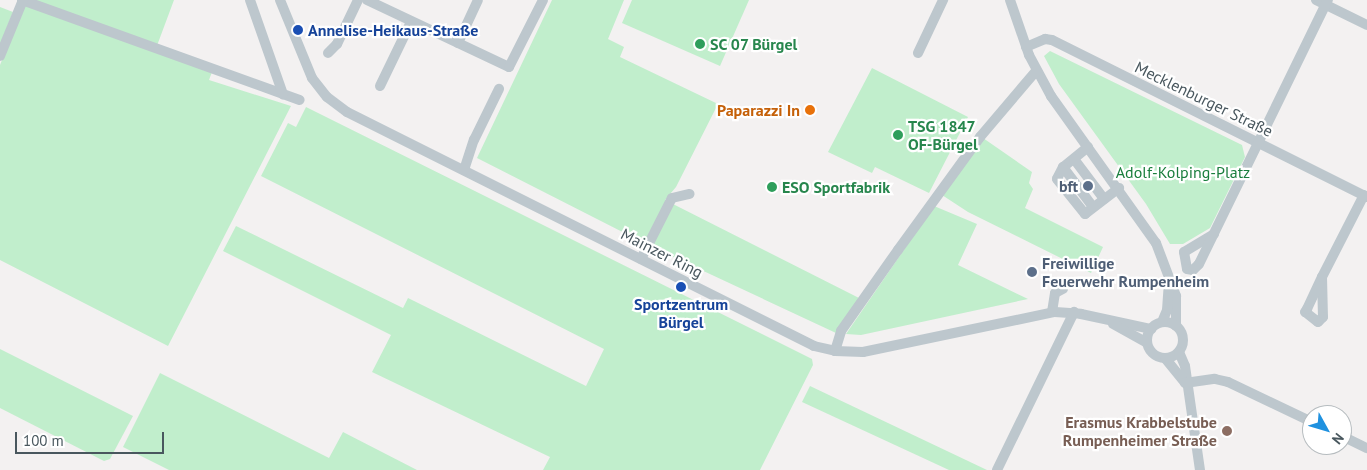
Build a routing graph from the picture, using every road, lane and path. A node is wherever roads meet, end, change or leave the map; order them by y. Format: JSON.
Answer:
{"nodes":[{"id":1,"x":22,"y":0,"type":"edge"},
{"id":2,"x":250,"y":0,"type":"edge"},
{"id":3,"x":280,"y":0,"type":"edge"},
{"id":4,"x":358,"y":0,"type":"edge"},
{"id":5,"x":367,"y":0,"type":"edge"},
{"id":6,"x":478,"y":0,"type":"edge"},
{"id":7,"x":543,"y":0,"type":"edge"},
{"id":8,"x":943,"y":0,"type":"edge"},
{"id":9,"x":1010,"y":0,"type":"edge"},
{"id":10,"x":1316,"y":0,"type":"edge"},
{"id":11,"x":1327,"y":2,"type":"edge"},
{"id":12,"x":412,"y":22,"type":"junction"},
{"id":13,"x":1367,"y":25,"type":"edge"},
{"id":14,"x":458,"y":43,"type":"junction"},
{"id":15,"x":1026,"y":47,"type":"junction"},
{"id":16,"x":328,"y":53,"type":"dead end"},
{"id":17,"x":918,"y":53,"type":"dead end"},
{"id":18,"x":0,"y":56,"type":"edge"},
{"id":19,"x":1036,"y":71,"type":"junction"},
{"id":20,"x":380,"y":86,"type":"dead end"},
{"id":21,"x":498,"y":89,"type":"dead end"},
{"id":22,"x":282,"y":94,"type":"junction"},
{"id":23,"x":300,"y":100,"type":"dead end"},
{"id":24,"x":1258,"y":143,"type":"junction"},
{"id":25,"x":1088,"y":147,"type":"junction"},
{"id":26,"x":1074,"y":159,"type":"junction"},
{"id":27,"x":464,"y":170,"type":"junction"},
{"id":28,"x":1119,"y":188,"type":"junction"},
{"id":29,"x":690,"y":194,"type":"dead end"},
{"id":30,"x":1365,"y":196,"type":"edge"},
{"id":31,"x":1104,"y":199,"type":"junction"},
{"id":32,"x":1214,"y":234,"type":"dead end"},
{"id":33,"x":641,"y":259,"type":"junction"},
{"id":34,"x":1169,"y":277,"type":"junction"},
{"id":35,"x":1322,"y":277,"type":"dead end"},
{"id":36,"x":1063,"y":289,"type":"dead end"},
{"id":37,"x":1052,"y":312,"type":"junction"},
{"id":38,"x":1074,"y":312,"type":"junction"},
{"id":39,"x":1109,"y":321,"type":"junction"},
{"id":40,"x":1162,"y":322,"type":"junction"},
{"id":41,"x":1176,"y":326,"type":"junction"},
{"id":42,"x":1151,"y":329,"type":"junction"},
{"id":43,"x":1147,"y":343,"type":"junction"},
{"id":44,"x":835,"y":351,"type":"junction"},
{"id":45,"x":1179,"y":352,"type":"junction"},
{"id":46,"x":1165,"y":358,"type":"junction"},
{"id":47,"x":1186,"y":383,"type":"junction"},
{"id":48,"x":1302,"y":417,"type":"edge"},
{"id":49,"x":1352,"y":441,"type":"edge"},
{"id":50,"x":1367,"y":448,"type":"edge"},
{"id":51,"x":997,"y":470,"type":"edge"},
{"id":52,"x":1200,"y":470,"type":"edge"}],
"edges":[{"from":1,"to":18,"type":"street"},
{"from":1,"to":22,"type":"street"},
{"from":2,"to":22,"type":"street"},
{"from":3,"to":27,"type":"street","name":"Mainzer Ring"},
{"from":4,"to":16,"type":"street"},
{"from":5,"to":12,"type":"street"},
{"from":6,"to":14,"type":"street"},
{"from":7,"to":14,"type":"street"},
{"from":8,"to":17,"type":"street"},
{"from":9,"to":15,"type":"street"},
{"from":10,"to":11,"type":"street"},
{"from":11,"to":13,"type":"street"},
{"from":11,"to":24,"type":"street"},
{"from":12,"to":14,"type":"street"},
{"from":12,"to":20,"type":"street"},
{"from":15,"to":19,"type":"street"},
{"from":15,"to":24,"type":"street","name":"Mecklenburger Straße"},
{"from":19,"to":25,"type":"street"},
{"from":19,"to":44,"type":"street"},
{"from":21,"to":27,"type":"street"},
{"from":22,"to":23,"type":"street"},
{"from":24,"to":30,"type":"street","name":"Mecklenburger Straße"},
{"from":24,"to":32,"type":"street"},
{"from":25,"to":26,"type":"street"},
{"from":25,"to":28,"type":"street"},
{"from":26,"to":31,"type":"street"},
{"from":26,"to":31,"type":"street"},
{"from":27,"to":33,"type":"street","name":"Mainzer Ring"},
{"from":28,"to":31,"type":"street"},
{"from":28,"to":34,"type":"street"},
{"from":29,"to":33,"type":"street"},
{"from":30,"to":35,"type":"street"},
{"from":33,"to":44,"type":"street","name":"Mainzer Ring"},
{"from":34,"to":40,"type":"street"},
{"from":34,"to":41,"type":"street"},
{"from":36,"to":37,"type":"street"},
{"from":37,"to":38,"type":"street","name":"Mainzer Ring"},
{"from":37,"to":44,"type":"street","name":"Mainzer Ring"},
{"from":38,"to":39,"type":"street","name":"Mainzer Ring"},
{"from":38,"to":51,"type":"street"},
{"from":39,"to":42,"type":"street","name":"Mainzer Ring"},
{"from":39,"to":43,"type":"street","name":"Mainzer Ring"},
{"from":40,"to":41,"type":"street"},
{"from":40,"to":42,"type":"street"},
{"from":41,"to":45,"type":"street"},
{"from":42,"to":43,"type":"street"},
{"from":43,"to":46,"type":"street"},
{"from":45,"to":46,"type":"street"},
{"from":45,"to":47,"type":"street"},
{"from":46,"to":47,"type":"street"},
{"from":47,"to":48,"type":"street"},
{"from":47,"to":52,"type":"street"},
{"from":49,"to":50,"type":"street"}]}
